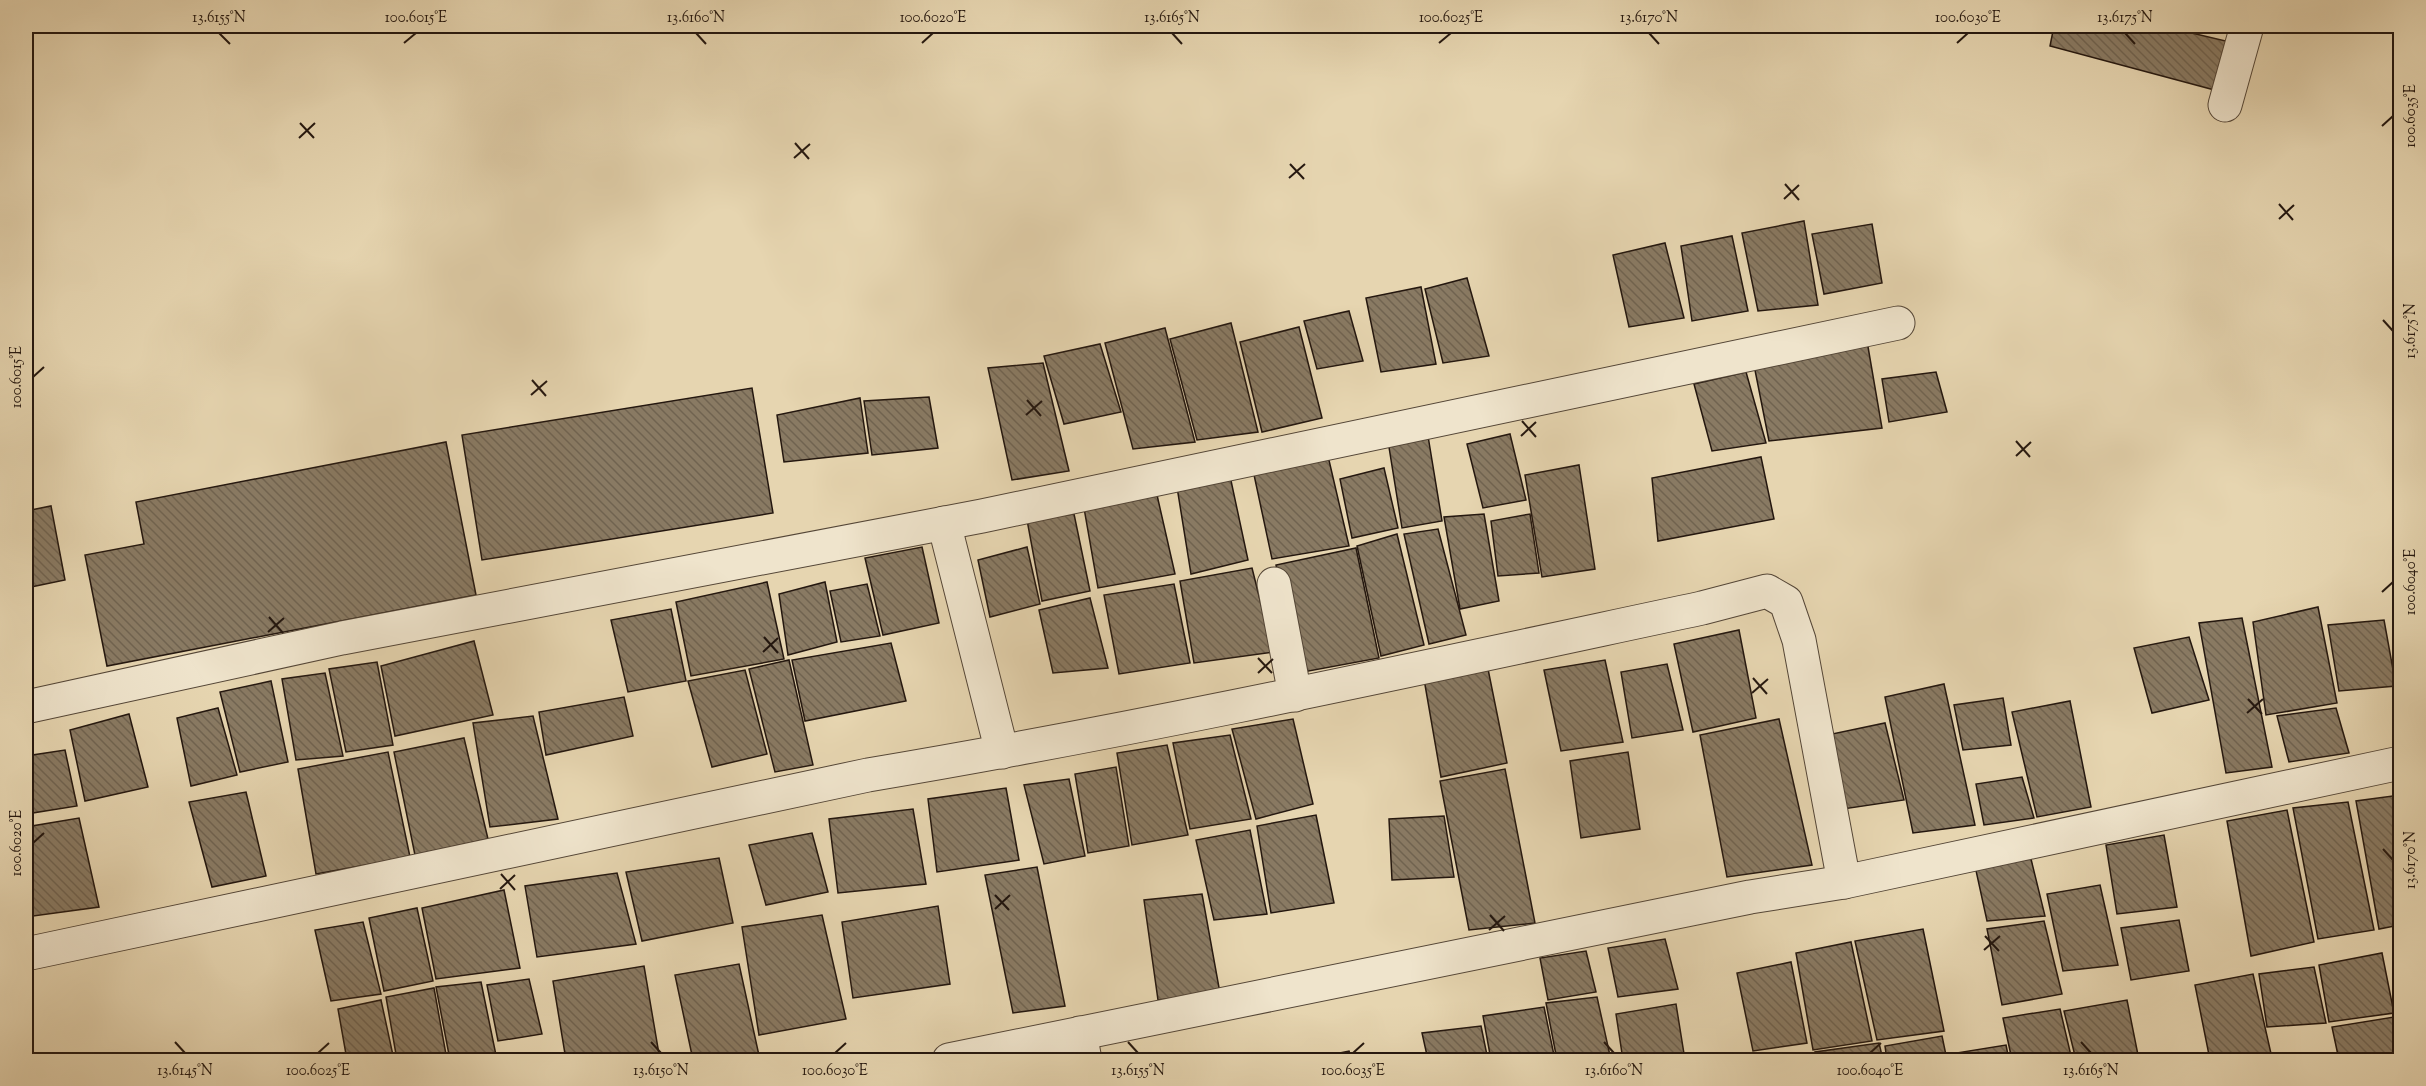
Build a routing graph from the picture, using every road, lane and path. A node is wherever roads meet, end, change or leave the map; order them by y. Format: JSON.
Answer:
{"nodes":[{"id":1,"x":2247,"y":26,"type":"edge"},
{"id":2,"x":2225,"y":105,"type":"dead end"},
{"id":3,"x":1898,"y":322,"type":"dead end"},
{"id":4,"x":944,"y":522,"type":"junction"},
{"id":5,"x":1274,"y":584,"type":"dead end"},
{"id":6,"x":1295,"y":695,"type":"junction"},
{"id":7,"x":26,"y":707,"type":"edge"},
{"id":8,"x":1002,"y":752,"type":"junction"},
{"id":9,"x":2400,"y":763,"type":"edge"},
{"id":10,"x":1844,"y":882,"type":"junction"},
{"id":11,"x":26,"y":954,"type":"edge"},
{"id":12,"x":1083,"y":1047,"type":"edge"},
{"id":13,"x":949,"y":1060,"type":"edge"}],
"edges":[{"from":1,"to":2,"type":"street"},
{"from":3,"to":4,"type":"street"},
{"from":4,"to":7,"type":"street"},
{"from":4,"to":8,"type":"street"},
{"from":5,"to":6,"type":"street"},
{"from":6,"to":8,"type":"street"},
{"from":6,"to":10,"type":"street"},
{"from":8,"to":11,"type":"street"},
{"from":9,"to":10,"type":"street"},
{"from":10,"to":12,"type":"street"},
{"from":12,"to":13,"type":"street"}]}
